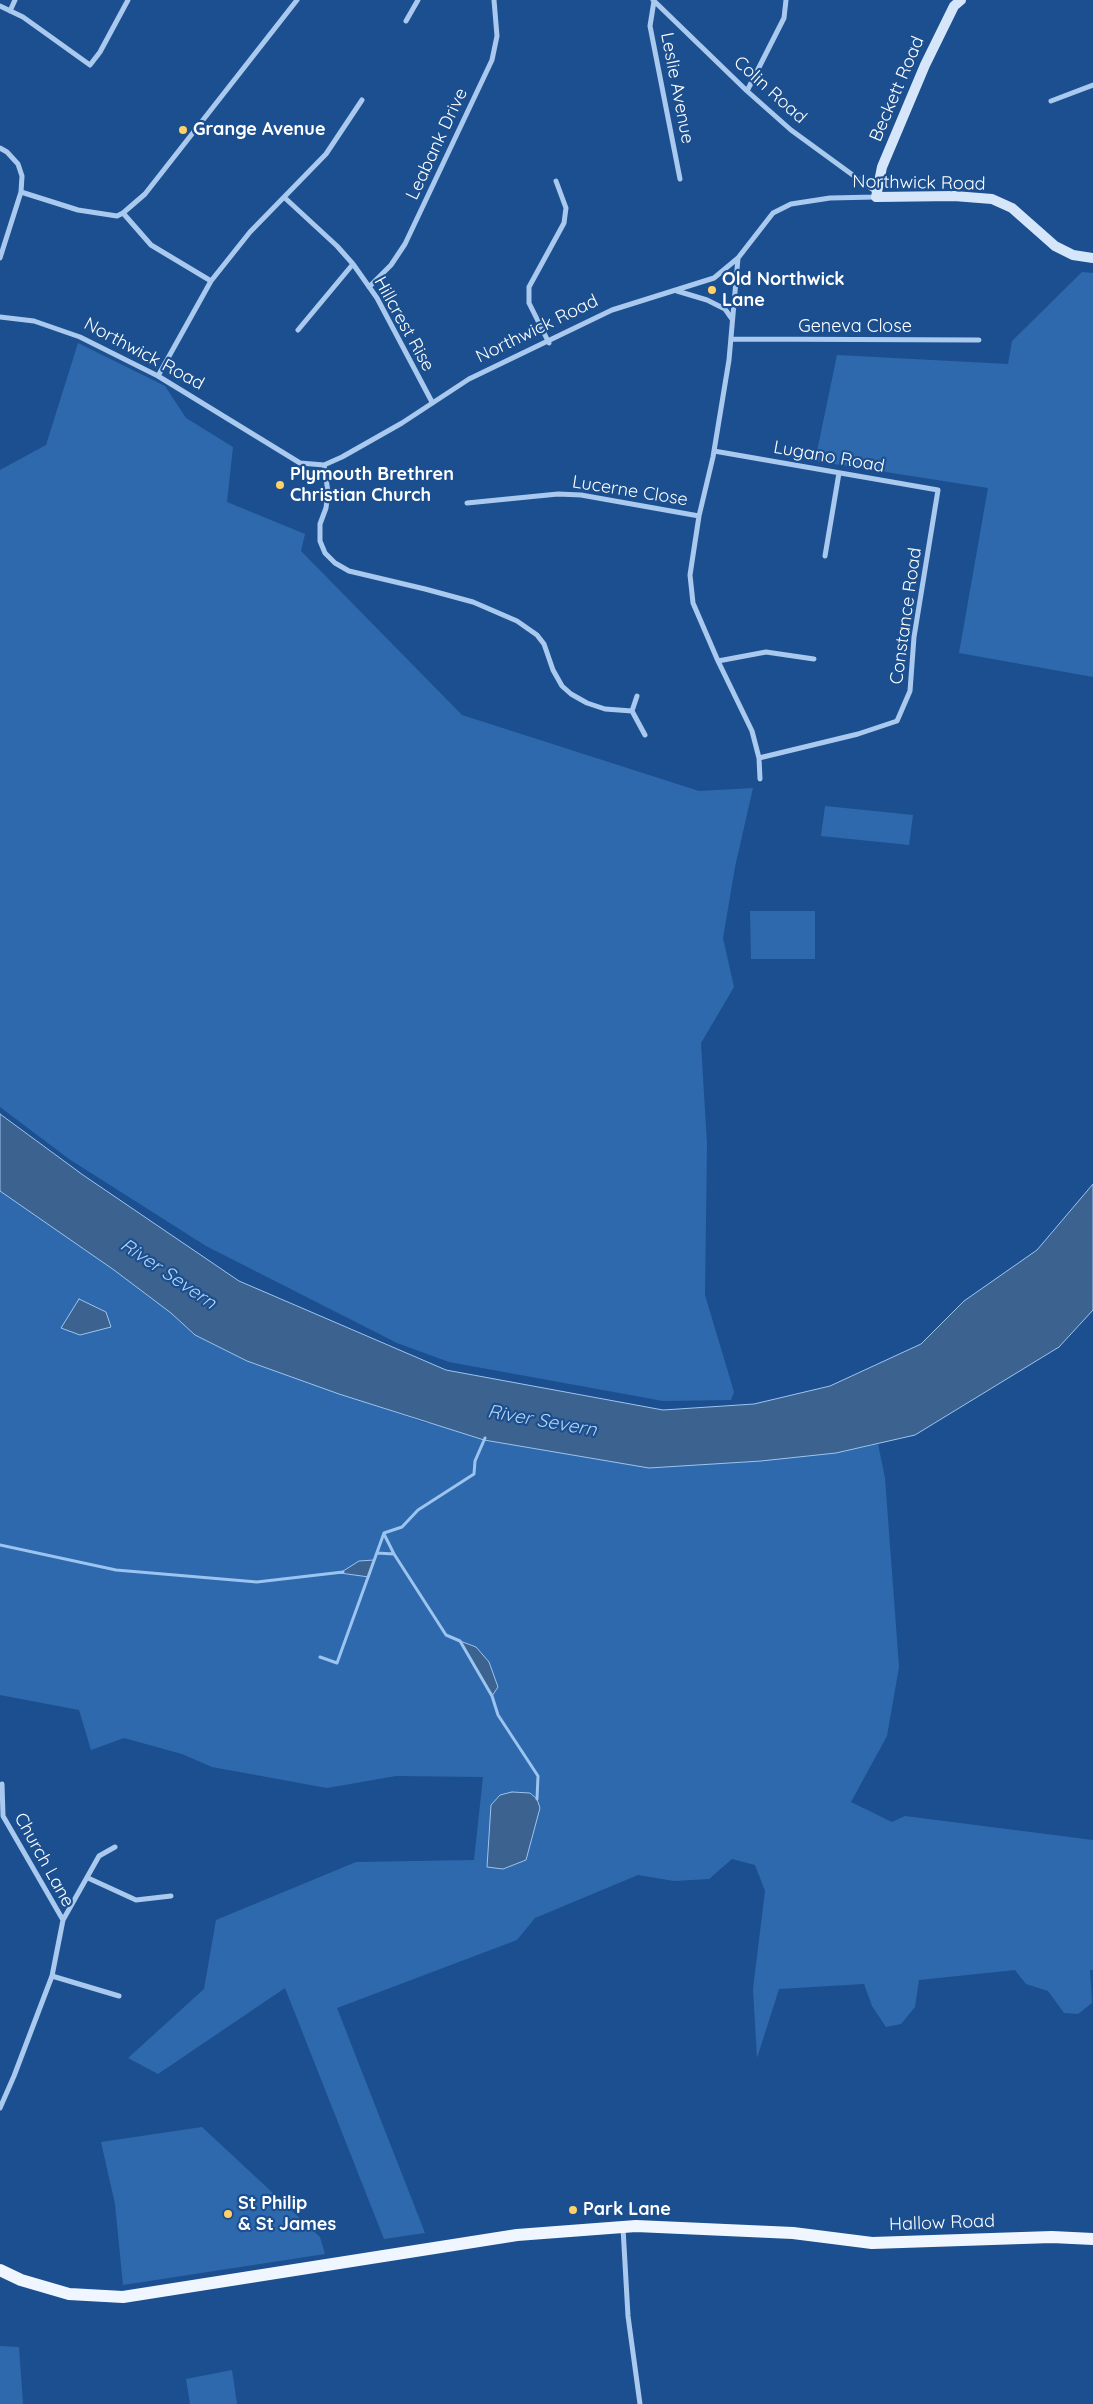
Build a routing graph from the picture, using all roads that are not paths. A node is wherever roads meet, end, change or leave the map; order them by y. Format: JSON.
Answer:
{"nodes":[{"id":1,"x":15,"y":0,"type":"edge"},
{"id":2,"x":128,"y":0,"type":"edge"},
{"id":3,"x":297,"y":0,"type":"edge"},
{"id":4,"x":418,"y":0,"type":"edge"},
{"id":5,"x":494,"y":0,"type":"edge"},
{"id":6,"x":786,"y":0,"type":"edge"},
{"id":7,"x":961,"y":0,"type":"edge"},
{"id":8,"x":653,"y":1,"type":"edge"},
{"id":9,"x":0,"y":6,"type":"edge"},
{"id":10,"x":10,"y":10,"type":"junction"},
{"id":11,"x":406,"y":21,"type":"dead end"},
{"id":12,"x":1093,"y":85,"type":"edge"},
{"id":13,"x":747,"y":91,"type":"junction"},
{"id":14,"x":362,"y":100,"type":"dead end"},
{"id":15,"x":1051,"y":101,"type":"dead end"},
{"id":16,"x":0,"y":148,"type":"edge"},
{"id":17,"x":680,"y":179,"type":"dead end"},
{"id":18,"x":556,"y":181,"type":"dead end"},
{"id":19,"x":21,"y":192,"type":"junction"},
{"id":20,"x":876,"y":194,"type":"junction"},
{"id":21,"x":285,"y":198,"type":"junction"},
{"id":22,"x":123,"y":213,"type":"junction"},
{"id":23,"x":0,"y":258,"type":"edge"},
{"id":24,"x":738,"y":258,"type":"junction"},
{"id":25,"x":1093,"y":258,"type":"edge"},
{"id":26,"x":353,"y":264,"type":"junction"},
{"id":27,"x":211,"y":281,"type":"junction"},
{"id":28,"x":369,"y":287,"type":"junction"},
{"id":29,"x":676,"y":291,"type":"junction"},
{"id":30,"x":0,"y":317,"type":"edge"},
{"id":31,"x":732,"y":320,"type":"junction"},
{"id":32,"x":298,"y":330,"type":"dead end"},
{"id":33,"x":731,"y":340,"type":"junction"},
{"id":34,"x":979,"y":340,"type":"dead end"},
{"id":35,"x":549,"y":342,"type":"junction"},
{"id":36,"x":158,"y":376,"type":"junction"},
{"id":37,"x":432,"y":402,"type":"junction"},
{"id":38,"x":714,"y":451,"type":"junction"},
{"id":39,"x":324,"y":465,"type":"junction"},
{"id":40,"x":839,"y":473,"type":"junction"},
{"id":41,"x":938,"y":490,"type":"joint"},
{"id":42,"x":467,"y":502,"type":"dead end"},
{"id":43,"x":699,"y":516,"type":"junction"},
{"id":44,"x":825,"y":556,"type":"dead end"},
{"id":45,"x":814,"y":659,"type":"dead end"},
{"id":46,"x":718,"y":661,"type":"junction"},
{"id":47,"x":637,"y":696,"type":"dead end"},
{"id":48,"x":632,"y":711,"type":"junction"},
{"id":49,"x":645,"y":735,"type":"dead end"},
{"id":50,"x":760,"y":758,"type":"junction"},
{"id":51,"x":760,"y":779,"type":"dead end"},
{"id":52,"x":2,"y":1784,"type":"dead end"},
{"id":53,"x":115,"y":1847,"type":"dead end"},
{"id":54,"x":88,"y":1878,"type":"junction"},
{"id":55,"x":171,"y":1896,"type":"dead end"},
{"id":56,"x":62,"y":1920,"type":"junction"},
{"id":57,"x":52,"y":1976,"type":"junction"},
{"id":58,"x":119,"y":1996,"type":"dead end"},
{"id":59,"x":0,"y":2108,"type":"edge"},
{"id":60,"x":623,"y":2227,"type":"junction"},
{"id":61,"x":1093,"y":2240,"type":"edge"},
{"id":62,"x":0,"y":2270,"type":"edge"},
{"id":63,"x":640,"y":2404,"type":"edge"}],
"edges":[{"from":1,"to":10,"type":"street"},
{"from":2,"to":10,"type":"street"},
{"from":3,"to":22,"type":"street"},
{"from":4,"to":11,"type":"street"},
{"from":5,"to":28,"type":"street","name":"Leabank Drive"},
{"from":6,"to":13,"type":"street"},
{"from":7,"to":20,"type":"street","name":"Beckett Road"},
{"from":8,"to":13,"type":"street","name":"Colin Road"},
{"from":8,"to":17,"type":"street","name":"Leslie Avenue"},
{"from":9,"to":10,"type":"street"},
{"from":12,"to":15,"type":"street"},
{"from":13,"to":20,"type":"street","name":"Colin Road"},
{"from":14,"to":21,"type":"street"},
{"from":16,"to":19,"type":"street"},
{"from":18,"to":35,"type":"street"},
{"from":19,"to":22,"type":"street"},
{"from":19,"to":23,"type":"street"},
{"from":20,"to":24,"type":"street","name":"Northwick Road"},
{"from":20,"to":25,"type":"street","name":"Northwick Road"},
{"from":21,"to":26,"type":"street","name":"Hillcrest Rise"},
{"from":21,"to":27,"type":"street"},
{"from":22,"to":27,"type":"street"},
{"from":24,"to":29,"type":"street","name":"Northwick Road"},
{"from":24,"to":31,"type":"street"},
{"from":26,"to":28,"type":"street","name":"Hillcrest Rise"},
{"from":26,"to":32,"type":"street"},
{"from":27,"to":36,"type":"street"},
{"from":28,"to":37,"type":"street","name":"Hillcrest Rise"},
{"from":29,"to":31,"type":"street"},
{"from":29,"to":35,"type":"street","name":"Northwick Road"},
{"from":30,"to":36,"type":"street","name":"Northwick Road"},
{"from":31,"to":33,"type":"street"},
{"from":33,"to":34,"type":"street","name":"Geneva Close"},
{"from":33,"to":38,"type":"street"},
{"from":35,"to":37,"type":"street","name":"Northwick Road"},
{"from":36,"to":39,"type":"street","name":"Northwick Road"},
{"from":37,"to":39,"type":"street","name":"Northwick Road"},
{"from":38,"to":40,"type":"street","name":"Lugano Road"},
{"from":38,"to":43,"type":"street"},
{"from":39,"to":48,"type":"street"},
{"from":40,"to":41,"type":"street","name":"Lugano Road"},
{"from":40,"to":44,"type":"street"},
{"from":41,"to":50,"type":"street","name":"Constance Road"},
{"from":42,"to":43,"type":"street","name":"Lucerne Close"},
{"from":43,"to":46,"type":"street"},
{"from":45,"to":46,"type":"street"},
{"from":46,"to":50,"type":"street"},
{"from":47,"to":48,"type":"street"},
{"from":48,"to":49,"type":"street"},
{"from":50,"to":51,"type":"street"},
{"from":52,"to":56,"type":"street","name":"Church Lane"},
{"from":53,"to":54,"type":"street","name":"Church Lane"},
{"from":54,"to":55,"type":"street"},
{"from":54,"to":56,"type":"street","name":"Church Lane"},
{"from":56,"to":57,"type":"street","name":"Church Lane"},
{"from":57,"to":58,"type":"street"},
{"from":57,"to":59,"type":"street","name":"Church Lane"},
{"from":60,"to":61,"type":"main road","name":"Hallow Road"},
{"from":60,"to":62,"type":"main road","name":"Hallow Road"},
{"from":60,"to":63,"type":"street"}]}
